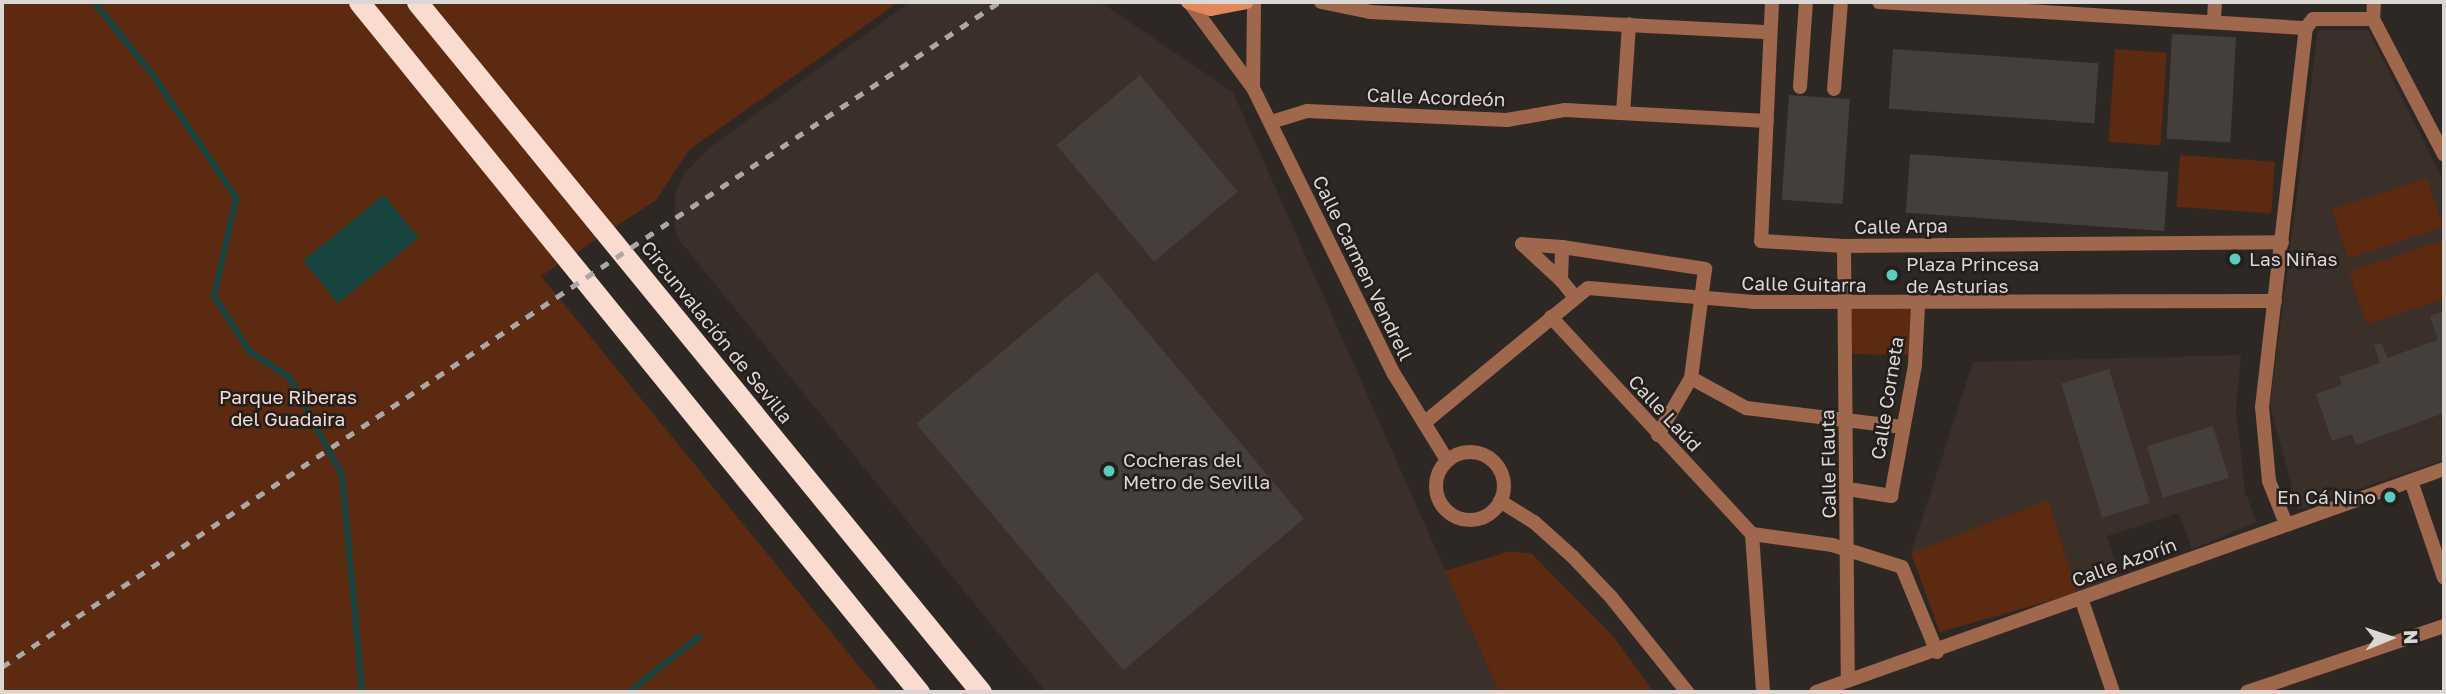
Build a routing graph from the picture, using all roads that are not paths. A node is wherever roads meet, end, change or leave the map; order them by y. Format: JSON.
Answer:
{"nodes":[{"id":1,"x":359,"y":2,"type":"edge"},
{"id":2,"x":417,"y":2,"type":"edge"},
{"id":3,"x":1189,"y":2,"type":"edge"},
{"id":4,"x":1246,"y":2,"type":"edge"},
{"id":5,"x":1254,"y":2,"type":"edge"},
{"id":6,"x":1321,"y":2,"type":"edge"},
{"id":7,"x":1772,"y":2,"type":"edge"},
{"id":8,"x":1806,"y":2,"type":"edge"},
{"id":9,"x":1841,"y":2,"type":"edge"},
{"id":10,"x":1879,"y":2,"type":"edge"},
{"id":11,"x":2215,"y":2,"type":"edge"},
{"id":12,"x":2374,"y":2,"type":"edge"},
{"id":13,"x":2373,"y":19,"type":"junction"},
{"id":14,"x":2214,"y":20,"type":"junction"},
{"id":15,"x":1629,"y":24,"type":"junction"},
{"id":16,"x":2305,"y":28,"type":"junction"},
{"id":17,"x":1770,"y":32,"type":"junction"},
{"id":18,"x":1800,"y":87,"type":"dead end"},
{"id":19,"x":1253,"y":88,"type":"junction"},
{"id":20,"x":1834,"y":89,"type":"dead end"},
{"id":21,"x":1623,"y":113,"type":"junction"},
{"id":22,"x":1768,"y":121,"type":"junction"},
{"id":23,"x":1271,"y":122,"type":"junction"},
{"id":24,"x":2444,"y":155,"type":"edge"},
{"id":25,"x":2282,"y":242,"type":"junction"},
{"id":26,"x":1844,"y":246,"type":"junction"},
{"id":27,"x":1562,"y":247,"type":"junction"},
{"id":28,"x":1561,"y":280,"type":"junction"},
{"id":29,"x":1574,"y":296,"type":"junction"},
{"id":30,"x":1703,"y":299,"type":"junction"},
{"id":31,"x":2275,"y":301,"type":"junction"},
{"id":32,"x":1845,"y":304,"type":"junction"},
{"id":33,"x":1918,"y":305,"type":"junction"},
{"id":34,"x":1551,"y":317,"type":"junction"},
{"id":35,"x":1691,"y":378,"type":"junction"},
{"id":36,"x":1847,"y":421,"type":"junction"},
{"id":37,"x":1424,"y":424,"type":"junction"},
{"id":38,"x":1903,"y":427,"type":"junction"},
{"id":39,"x":1658,"y":435,"type":"junction"},
{"id":40,"x":1447,"y":460,"type":"junction"},
{"id":41,"x":2444,"y":469,"type":"edge"},
{"id":42,"x":2411,"y":481,"type":"junction"},
{"id":43,"x":1849,"y":489,"type":"junction"},
{"id":44,"x":1500,"y":501,"type":"junction"},
{"id":45,"x":2286,"y":524,"type":"junction"},
{"id":46,"x":1752,"y":534,"type":"junction"},
{"id":47,"x":1848,"y":550,"type":"junction"},
{"id":48,"x":2444,"y":578,"type":"edge"},
{"id":49,"x":2081,"y":598,"type":"junction"},
{"id":50,"x":2444,"y":626,"type":"edge"},
{"id":51,"x":1937,"y":652,"type":"junction"},
{"id":52,"x":1848,"y":680,"type":"junction"},
{"id":53,"x":919,"y":692,"type":"edge"},
{"id":54,"x":981,"y":692,"type":"edge"},
{"id":55,"x":1686,"y":692,"type":"edge"},
{"id":56,"x":1763,"y":692,"type":"edge"},
{"id":57,"x":1816,"y":692,"type":"edge"},
{"id":58,"x":2113,"y":692,"type":"edge"},
{"id":59,"x":2247,"y":692,"type":"edge"}],
"edges":[{"from":1,"to":53,"type":"highway"},
{"from":2,"to":54,"type":"highway","name":"Circunvalación de Sevilla"},
{"from":3,"to":4,"type":"street"},
{"from":3,"to":19,"type":"street","name":"Calle Carmen Vendrell"},
{"from":5,"to":19,"type":"street","name":"Calle Carmen Vendrell"},
{"from":6,"to":15,"type":"street"},
{"from":7,"to":17,"type":"street","name":"Calle Arpa"},
{"from":8,"to":18,"type":"street"},
{"from":9,"to":20,"type":"street"},
{"from":10,"to":14,"type":"street"},
{"from":11,"to":14,"type":"street"},
{"from":12,"to":13,"type":"street"},
{"from":13,"to":16,"type":"street"},
{"from":13,"to":24,"type":"street"},
{"from":14,"to":16,"type":"street"},
{"from":15,"to":17,"type":"street"},
{"from":15,"to":21,"type":"street"},
{"from":16,"to":25,"type":"street"},
{"from":17,"to":22,"type":"street","name":"Calle Arpa"},
{"from":19,"to":23,"type":"street","name":"Calle Carmen Vendrell"},
{"from":21,"to":22,"type":"street","name":"Calle Acordeón"},
{"from":21,"to":23,"type":"street","name":"Calle Acordeón"},
{"from":22,"to":26,"type":"street","name":"Calle Arpa"},
{"from":23,"to":37,"type":"street","name":"Calle Carmen Vendrell"},
{"from":25,"to":26,"type":"street","name":"Calle Arpa"},
{"from":25,"to":31,"type":"street"},
{"from":26,"to":32,"type":"street","name":"Calle Flauta"},
{"from":27,"to":28,"type":"street"},
{"from":27,"to":28,"type":"street"},
{"from":27,"to":30,"type":"street"},
{"from":28,"to":29,"type":"street"},
{"from":29,"to":30,"type":"street","name":"Calle Guitarra"},
{"from":29,"to":34,"type":"street"},
{"from":30,"to":32,"type":"street","name":"Calle Guitarra"},
{"from":30,"to":35,"type":"street"},
{"from":31,"to":33,"type":"street","name":"Calle Guitarra"},
{"from":31,"to":45,"type":"street"},
{"from":32,"to":33,"type":"street","name":"Calle Guitarra"},
{"from":32,"to":36,"type":"street","name":"Calle Flauta"},
{"from":33,"to":38,"type":"street","name":"Calle Corneta"},
{"from":34,"to":37,"type":"street"},
{"from":34,"to":39,"type":"street","name":"Calle Laúd"},
{"from":35,"to":36,"type":"street"},
{"from":35,"to":39,"type":"street"},
{"from":36,"to":38,"type":"street"},
{"from":36,"to":43,"type":"street","name":"Calle Flauta"},
{"from":37,"to":40,"type":"street","name":"Calle Carmen Vendrell"},
{"from":38,"to":43,"type":"street","name":"Calle Corneta"},
{"from":39,"to":46,"type":"street","name":"Calle Laúd"},
{"from":40,"to":44,"type":"street"},
{"from":40,"to":44,"type":"street"},
{"from":41,"to":42,"type":"street","name":"Calle Azorín"},
{"from":42,"to":45,"type":"street","name":"Calle Azorín"},
{"from":42,"to":48,"type":"street"},
{"from":43,"to":47,"type":"street","name":"Calle Flauta"},
{"from":44,"to":55,"type":"street"},
{"from":45,"to":49,"type":"street","name":"Calle Azorín"},
{"from":46,"to":47,"type":"street"},
{"from":46,"to":56,"type":"street"},
{"from":47,"to":51,"type":"street"},
{"from":47,"to":52,"type":"street","name":"Calle Flauta"},
{"from":49,"to":51,"type":"street","name":"Calle Azorín"},
{"from":49,"to":58,"type":"street"},
{"from":50,"to":59,"type":"street"},
{"from":51,"to":52,"type":"street","name":"Calle Azorín"},
{"from":52,"to":57,"type":"street","name":"Calle Azorín"}]}
